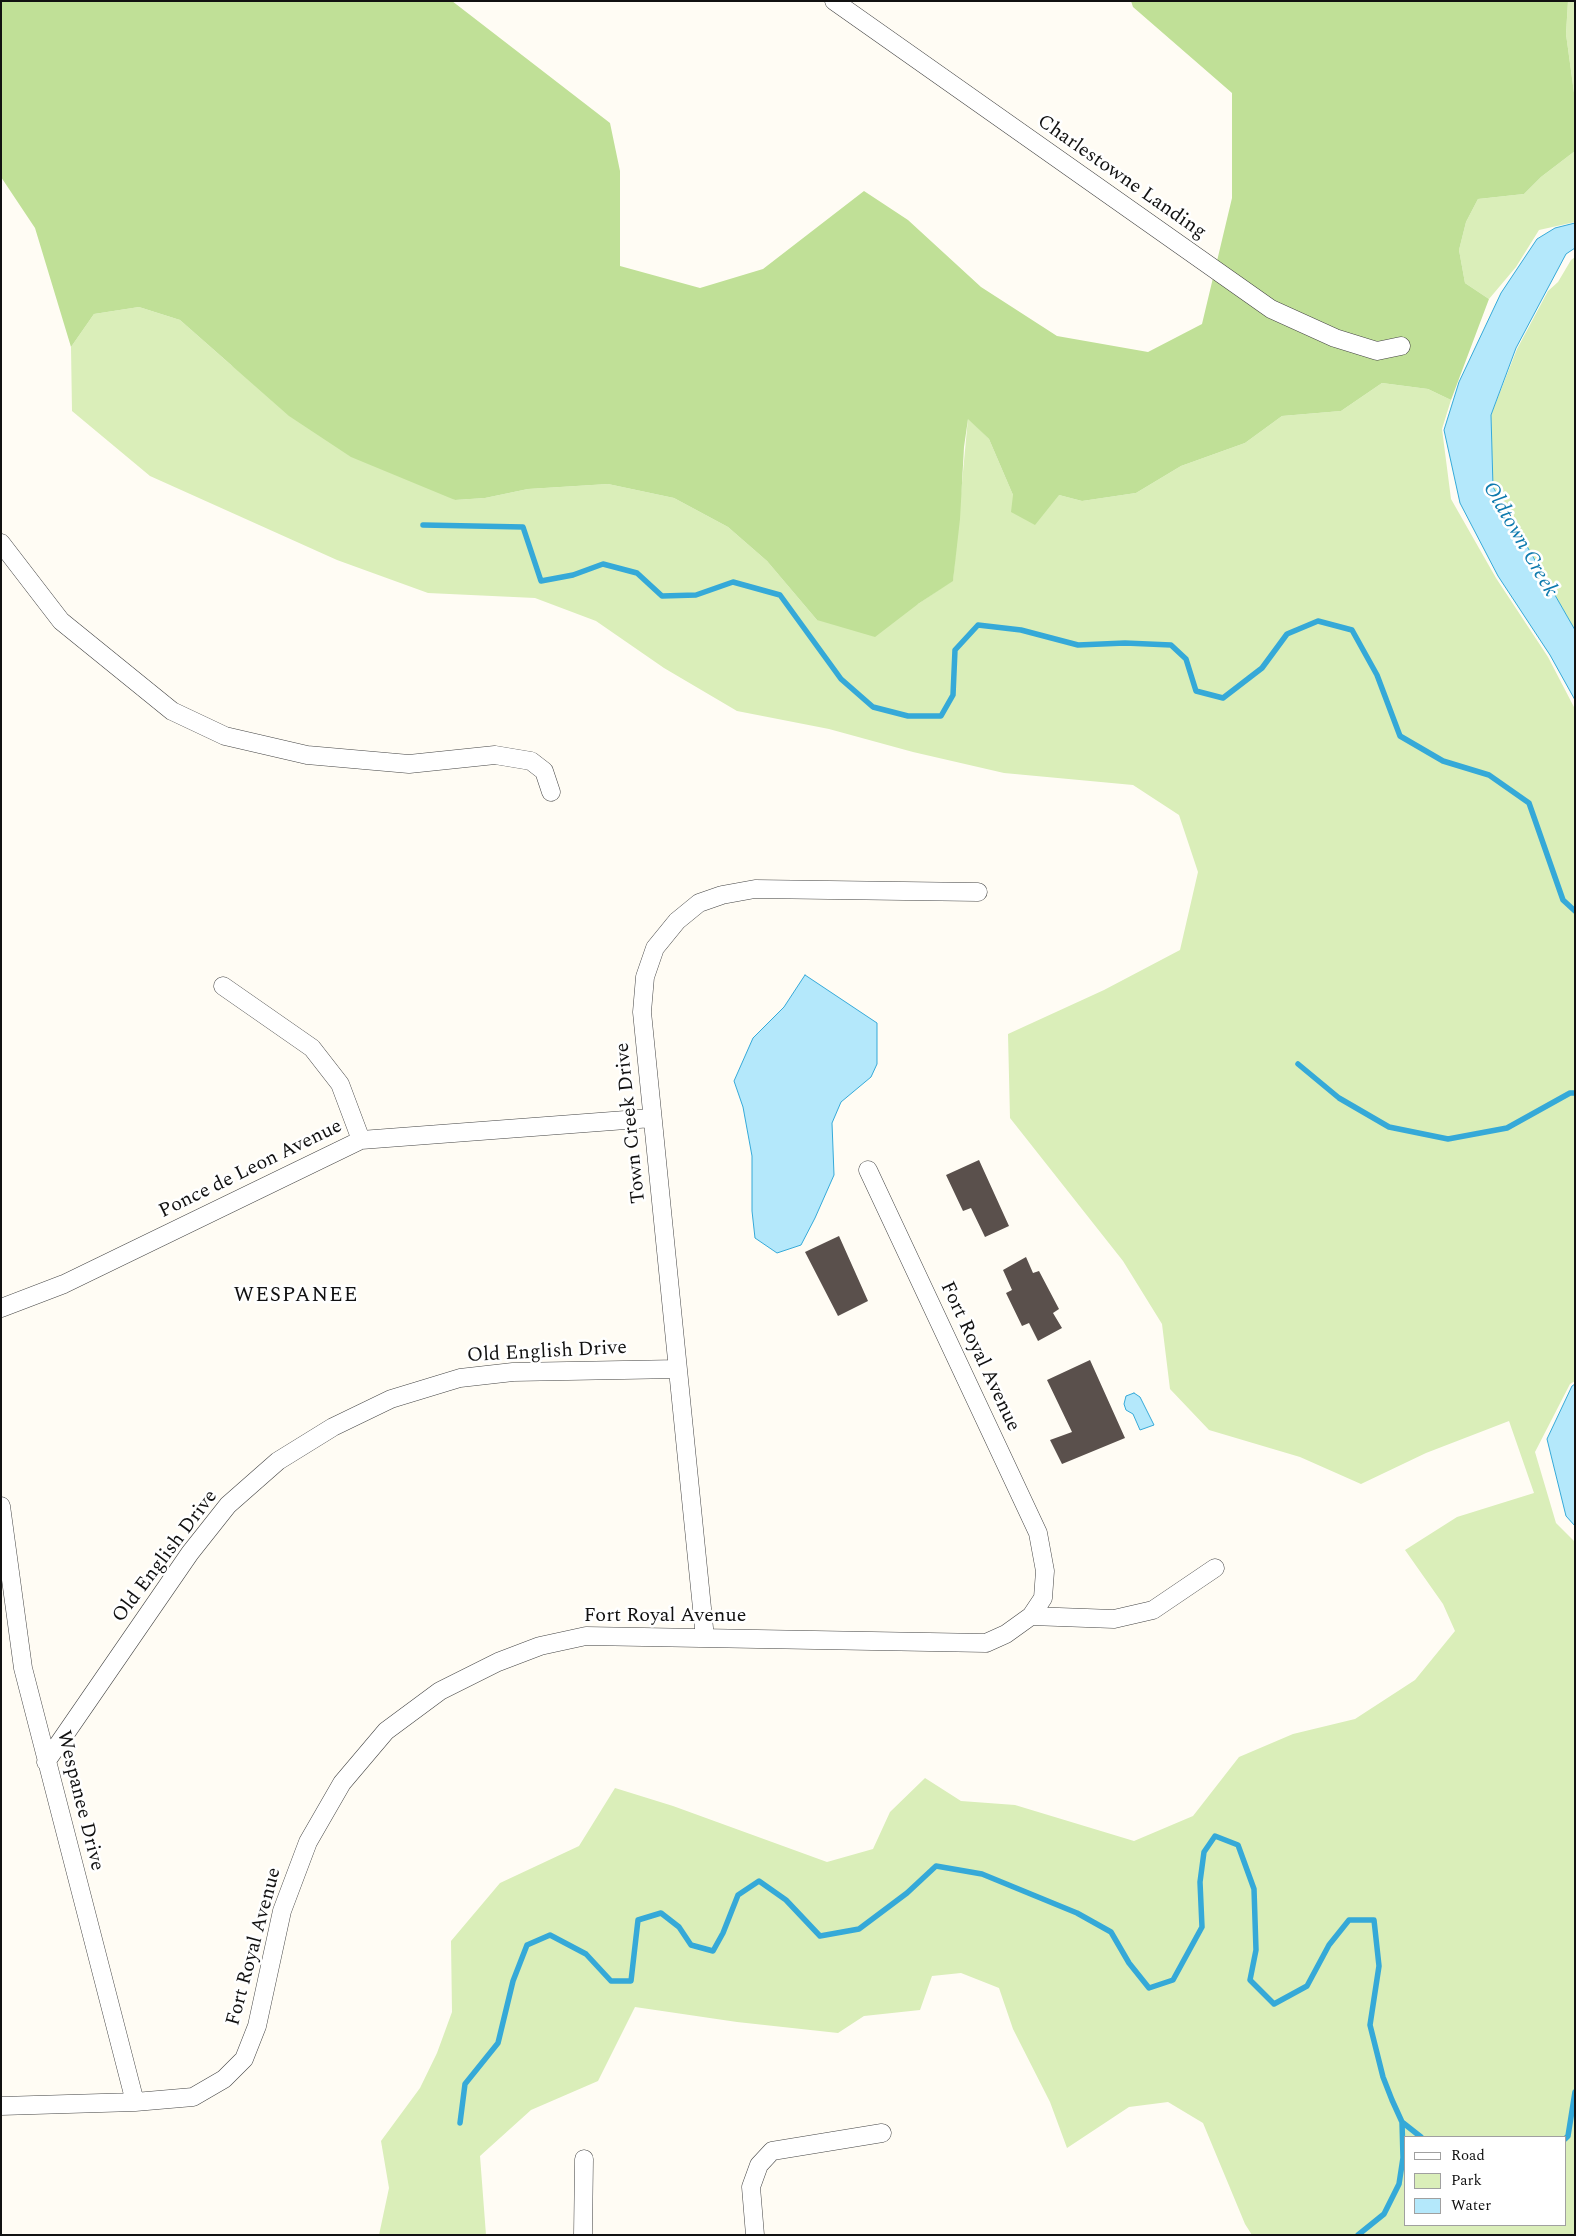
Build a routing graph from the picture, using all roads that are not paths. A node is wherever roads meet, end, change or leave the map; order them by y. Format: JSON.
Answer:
{"nodes":[{"id":1,"x":834,"y":1,"type":"edge"},
{"id":2,"x":1401,"y":346,"type":"dead end"},
{"id":3,"x":1,"y":543,"type":"edge"},
{"id":4,"x":551,"y":792,"type":"dead end"},
{"id":5,"x":978,"y":892,"type":"dead end"},
{"id":6,"x":223,"y":986,"type":"dead end"},
{"id":7,"x":652,"y":1118,"type":"junction"},
{"id":8,"x":361,"y":1140,"type":"junction"},
{"id":9,"x":868,"y":1170,"type":"dead end"},
{"id":10,"x":1,"y":1308,"type":"edge"},
{"id":11,"x":678,"y":1369,"type":"junction"},
{"id":12,"x":1,"y":1506,"type":"edge"},
{"id":13,"x":1215,"y":1568,"type":"dead end"},
{"id":14,"x":1031,"y":1616,"type":"junction"},
{"id":15,"x":705,"y":1638,"type":"junction"},
{"id":16,"x":46,"y":1762,"type":"junction"},
{"id":17,"x":135,"y":2102,"type":"junction"},
{"id":18,"x":1,"y":2106,"type":"edge"},
{"id":19,"x":882,"y":2133,"type":"dead end"},
{"id":20,"x":584,"y":2159,"type":"dead end"},
{"id":21,"x":583,"y":2235,"type":"edge"},
{"id":22,"x":755,"y":2235,"type":"edge"}],
"edges":[{"from":1,"to":2,"type":"street","name":"Charlestowne Landing"},
{"from":3,"to":4,"type":"street"},
{"from":5,"to":7,"type":"street","name":"Town Creek Drive"},
{"from":6,"to":8,"type":"street"},
{"from":7,"to":8,"type":"street","name":"Ponce de Leon Avenue"},
{"from":7,"to":11,"type":"street","name":"Town Creek Drive"},
{"from":8,"to":10,"type":"street","name":"Ponce de Leon Avenue"},
{"from":9,"to":14,"type":"street","name":"Fort Royal Avenue"},
{"from":11,"to":15,"type":"street","name":"Town Creek Drive"},
{"from":11,"to":16,"type":"street","name":"Old English Drive"},
{"from":12,"to":16,"type":"street","name":"Wespanee Drive"},
{"from":13,"to":14,"type":"street"},
{"from":14,"to":15,"type":"street","name":"Fort Royal Avenue"},
{"from":15,"to":17,"type":"street","name":"Fort Royal Avenue"},
{"from":16,"to":17,"type":"street","name":"Wespanee Drive"},
{"from":17,"to":18,"type":"street","name":"Fort Royal Avenue"},
{"from":19,"to":22,"type":"street"},
{"from":20,"to":21,"type":"street"}]}
